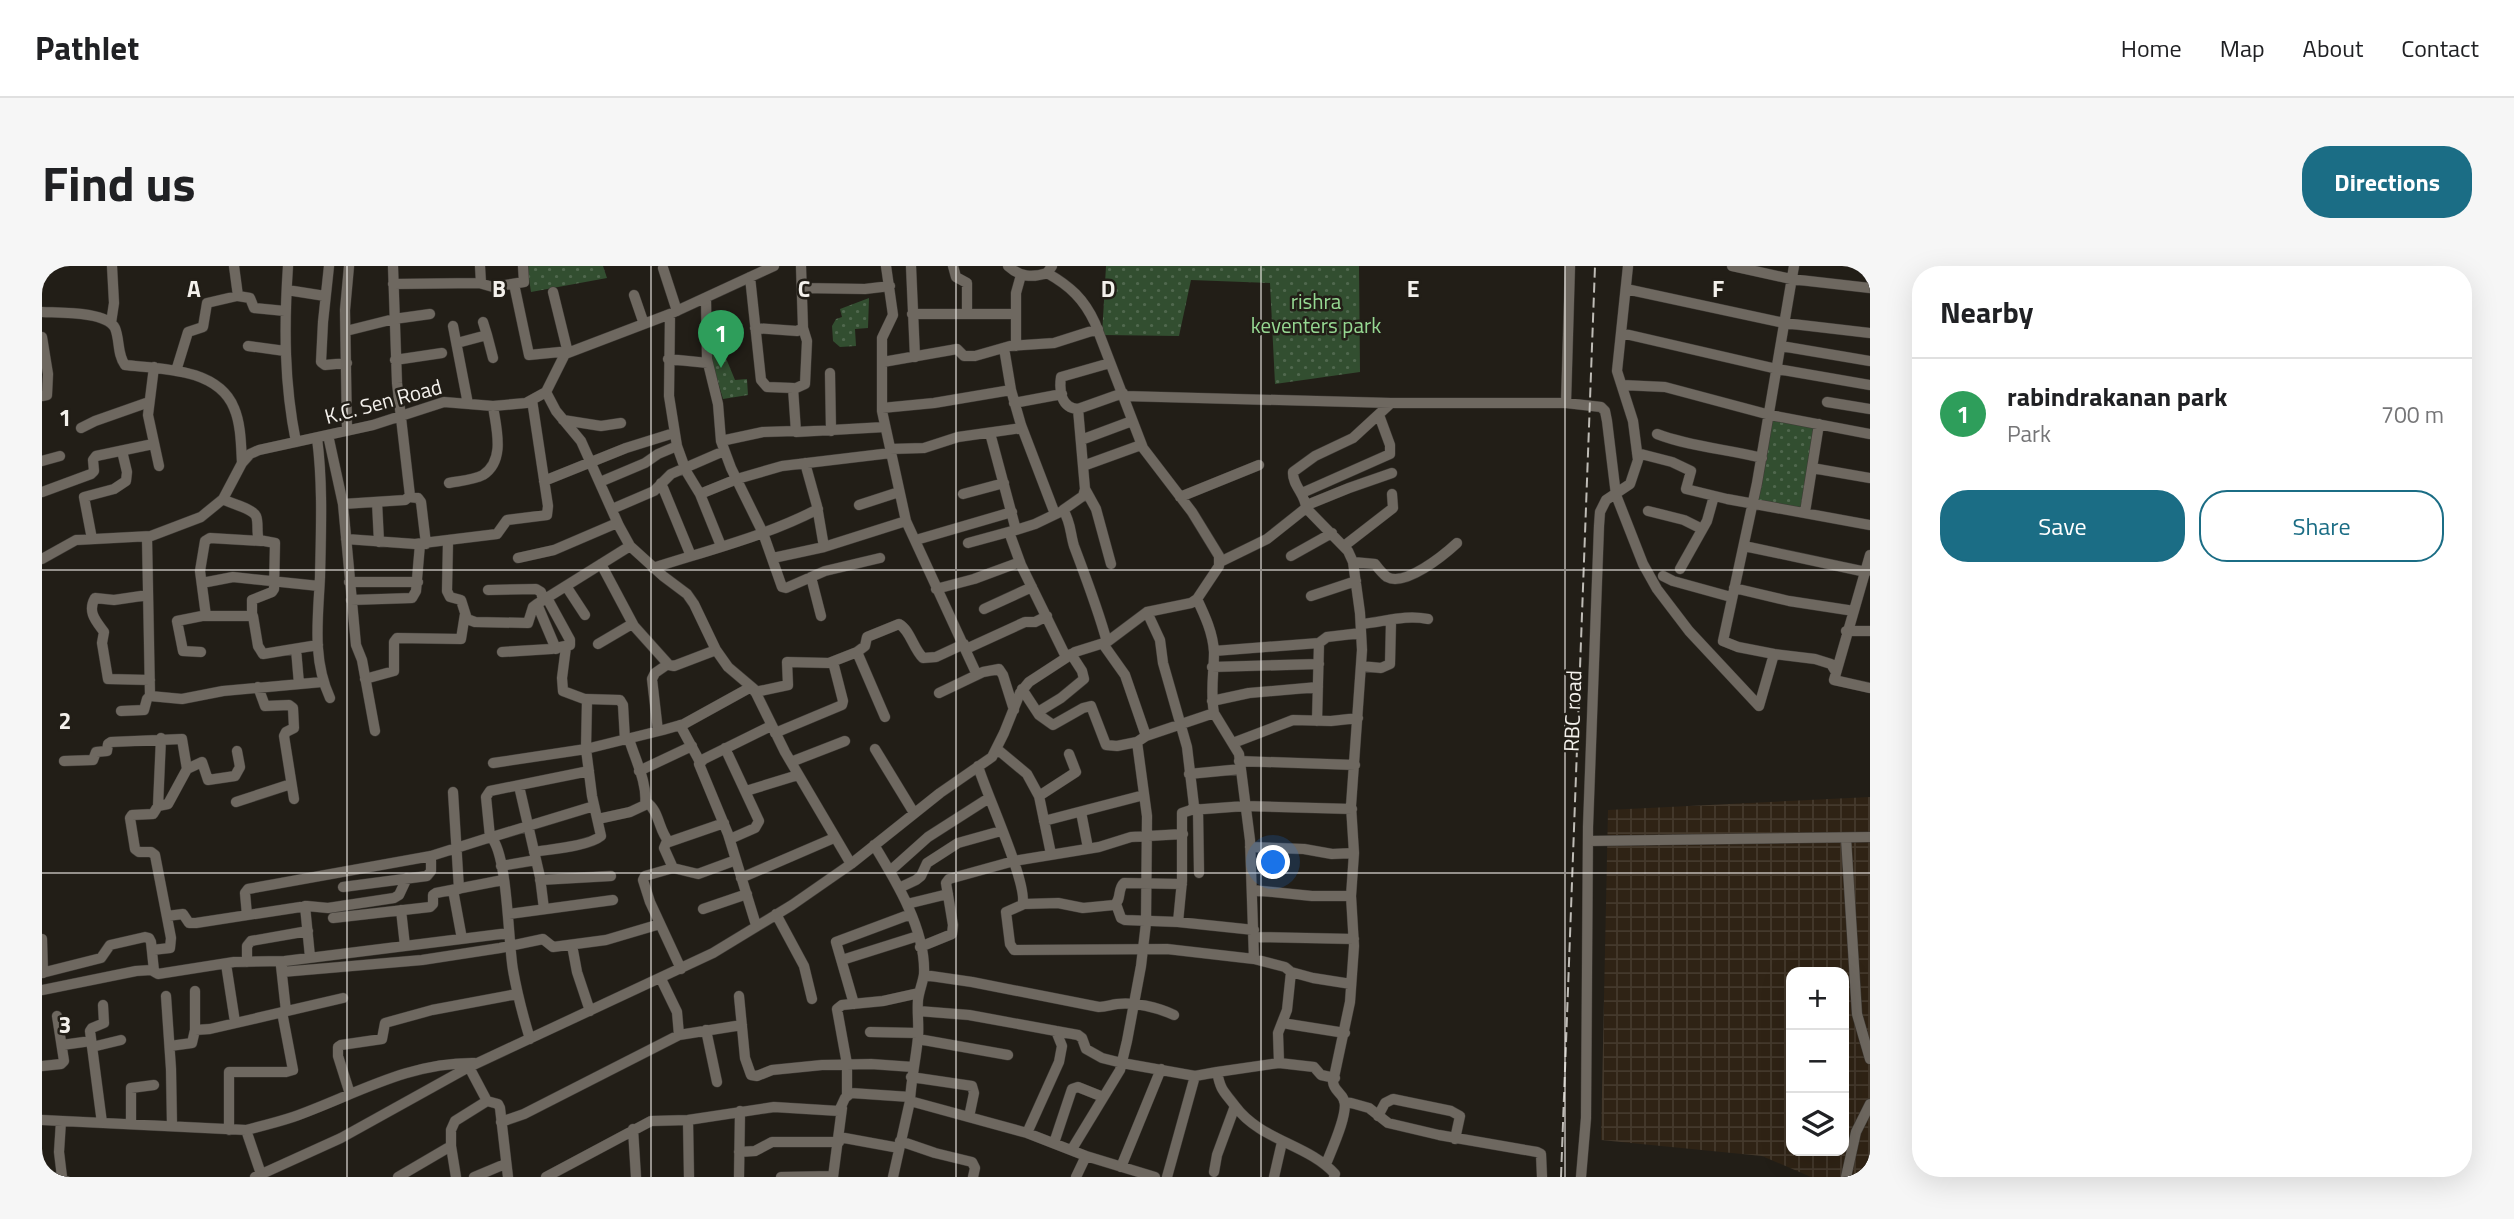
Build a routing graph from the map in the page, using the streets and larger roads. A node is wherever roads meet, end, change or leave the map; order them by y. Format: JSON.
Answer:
{"nodes":[{"id":1,"x":112,"y":266,"type":"edge"},
{"id":2,"x":233,"y":266,"type":"edge"},
{"id":3,"x":288,"y":266,"type":"edge"},
{"id":4,"x":329,"y":266,"type":"edge"},
{"id":5,"x":349,"y":266,"type":"edge"},
{"id":6,"x":393,"y":266,"type":"edge"},
{"id":7,"x":480,"y":266,"type":"edge"},
{"id":8,"x":523,"y":266,"type":"edge"},
{"id":9,"x":774,"y":266,"type":"edge"},
{"id":10,"x":801,"y":266,"type":"edge"},
{"id":11,"x":886,"y":266,"type":"edge"},
{"id":12,"x":911,"y":266,"type":"edge"},
{"id":13,"x":953,"y":266,"type":"edge"},
{"id":14,"x":1008,"y":266,"type":"edge"},
{"id":15,"x":1570,"y":266,"type":"edge"},
{"id":16,"x":1629,"y":266,"type":"edge"},
{"id":17,"x":1732,"y":266,"type":"edge"},
{"id":18,"x":1794,"y":266,"type":"edge"},
{"id":19,"x":663,"y":268,"type":"edge"},
{"id":20,"x":762,"y":268,"type":"edge"},
{"id":21,"x":1050,"y":270,"type":"edge"},
{"id":22,"x":1021,"y":275,"type":"junction"},
{"id":23,"x":750,"y":277,"type":"junction"},
{"id":24,"x":1791,"y":279,"type":"junction"},
{"id":25,"x":481,"y":283,"type":"junction"},
{"id":26,"x":393,"y":284,"type":"junction"},
{"id":27,"x":514,"y":284,"type":"junction"},
{"id":28,"x":890,"y":286,"type":"junction"},
{"id":29,"x":802,"y":288,"type":"junction"},
{"id":30,"x":1870,"y":288,"type":"edge"},
{"id":31,"x":1626,"y":289,"type":"junction"},
{"id":32,"x":286,"y":290,"type":"junction"},
{"id":33,"x":553,"y":292,"type":"dead end"},
{"id":34,"x":634,"y":295,"type":"dead end"},
{"id":35,"x":237,"y":296,"type":"junction"},
{"id":36,"x":325,"y":296,"type":"junction"},
{"id":37,"x":706,"y":299,"type":"junction"},
{"id":38,"x":285,"y":311,"type":"junction"},
{"id":39,"x":42,"y":312,"type":"edge"},
{"id":40,"x":674,"y":312,"type":"junction"},
{"id":41,"x":967,"y":313,"type":"junction"},
{"id":42,"x":430,"y":314,"type":"dead end"},
{"id":43,"x":912,"y":314,"type":"junction"},
{"id":44,"x":1016,"y":314,"type":"junction"},
{"id":45,"x":394,"y":319,"type":"junction"},
{"id":46,"x":483,"y":322,"type":"dead end"},
{"id":47,"x":111,"y":323,"type":"junction"},
{"id":48,"x":1784,"y":323,"type":"junction"},
{"id":49,"x":644,"y":324,"type":"junction"},
{"id":50,"x":453,"y":326,"type":"dead end"},
{"id":51,"x":755,"y":328,"type":"junction"},
{"id":52,"x":803,"y":328,"type":"junction"},
{"id":53,"x":1098,"y":328,"type":"junction"},
{"id":54,"x":346,"y":331,"type":"junction"},
{"id":55,"x":1621,"y":333,"type":"junction"},
{"id":56,"x":1870,"y":333,"type":"edge"},
{"id":57,"x":487,"y":335,"type":"junction"},
{"id":58,"x":42,"y":337,"type":"edge"},
{"id":59,"x":457,"y":342,"type":"junction"},
{"id":60,"x":248,"y":346,"type":"dead end"},
{"id":61,"x":1016,"y":346,"type":"junction"},
{"id":62,"x":1781,"y":346,"type":"junction"},
{"id":63,"x":1004,"y":348,"type":"junction"},
{"id":64,"x":285,"y":351,"type":"junction"},
{"id":65,"x":442,"y":353,"type":"dead end"},
{"id":66,"x":567,"y":354,"type":"junction"},
{"id":67,"x":915,"y":357,"type":"junction"},
{"id":68,"x":493,"y":358,"type":"dead end"},
{"id":69,"x":668,"y":359,"type":"junction"},
{"id":70,"x":395,"y":360,"type":"junction"},
{"id":71,"x":1870,"y":361,"type":"edge"},
{"id":72,"x":883,"y":362,"type":"junction"},
{"id":73,"x":347,"y":363,"type":"junction"},
{"id":74,"x":708,"y":363,"type":"junction"},
{"id":75,"x":1111,"y":363,"type":"junction"},
{"id":76,"x":154,"y":367,"type":"junction"},
{"id":77,"x":1777,"y":369,"type":"junction"},
{"id":78,"x":176,"y":371,"type":"junction"},
{"id":79,"x":830,"y":373,"type":"dead end"},
{"id":80,"x":1622,"y":385,"type":"junction"},
{"id":81,"x":1870,"y":385,"type":"edge"},
{"id":82,"x":794,"y":389,"type":"junction"},
{"id":83,"x":1011,"y":390,"type":"junction"},
{"id":84,"x":546,"y":392,"type":"junction"},
{"id":85,"x":1062,"y":394,"type":"junction"},
{"id":86,"x":1123,"y":395,"type":"junction"},
{"id":87,"x":42,"y":396,"type":"edge"},
{"id":88,"x":533,"y":400,"type":"junction"},
{"id":89,"x":149,"y":402,"type":"junction"},
{"id":90,"x":1827,"y":402,"type":"dead end"},
{"id":91,"x":1014,"y":403,"type":"junction"},
{"id":92,"x":1391,"y":403,"type":"junction"},
{"id":93,"x":1566,"y":403,"type":"junction"},
{"id":94,"x":468,"y":404,"type":"junction"},
{"id":95,"x":493,"y":406,"type":"junction"},
{"id":96,"x":883,"y":408,"type":"junction"},
{"id":97,"x":1078,"y":409,"type":"junction"},
{"id":98,"x":1870,"y":409,"type":"edge"},
{"id":99,"x":1379,"y":415,"type":"junction"},
{"id":100,"x":1770,"y":415,"type":"junction"},
{"id":101,"x":400,"y":417,"type":"junction"},
{"id":102,"x":563,"y":421,"type":"junction"},
{"id":103,"x":1132,"y":421,"type":"junction"},
{"id":104,"x":621,"y":423,"type":"dead end"},
{"id":105,"x":1819,"y":424,"type":"junction"},
{"id":106,"x":885,"y":427,"type":"junction"},
{"id":107,"x":81,"y":428,"type":"dead end"},
{"id":108,"x":1022,"y":428,"type":"junction"},
{"id":109,"x":347,"y":431,"type":"junction"},
{"id":110,"x":795,"y":431,"type":"junction"},
{"id":111,"x":831,"y":431,"type":"junction"},
{"id":112,"x":674,"y":433,"type":"junction"},
{"id":113,"x":990,"y":433,"type":"junction"},
{"id":114,"x":1657,"y":434,"type":"dead end"},
{"id":115,"x":1870,"y":434,"type":"edge"},
{"id":116,"x":328,"y":435,"type":"junction"},
{"id":117,"x":317,"y":438,"type":"junction"},
{"id":118,"x":1081,"y":440,"type":"junction"},
{"id":119,"x":296,"y":442,"type":"junction"},
{"id":120,"x":153,"y":444,"type":"junction"},
{"id":121,"x":1142,"y":445,"type":"junction"},
{"id":122,"x":677,"y":446,"type":"junction"},
{"id":123,"x":723,"y":446,"type":"junction"},
{"id":124,"x":122,"y":451,"type":"junction"},
{"id":125,"x":890,"y":451,"type":"junction"},
{"id":126,"x":1637,"y":453,"type":"junction"},
{"id":127,"x":60,"y":456,"type":"dead end"},
{"id":128,"x":1762,"y":458,"type":"junction"},
{"id":129,"x":42,"y":461,"type":"edge"},
{"id":130,"x":242,"y":463,"type":"junction"},
{"id":131,"x":591,"y":463,"type":"junction"},
{"id":132,"x":805,"y":463,"type":"junction"},
{"id":133,"x":1259,"y":465,"type":"dead end"},
{"id":134,"x":159,"y":466,"type":"dead end"},
{"id":135,"x":1083,"y":466,"type":"junction"},
{"id":136,"x":684,"y":468,"type":"junction"},
{"id":137,"x":1812,"y":468,"type":"junction"},
{"id":138,"x":1392,"y":473,"type":"dead end"},
{"id":139,"x":1870,"y":478,"type":"edge"},
{"id":140,"x":737,"y":479,"type":"junction"},
{"id":141,"x":544,"y":481,"type":"junction"},
{"id":142,"x":600,"y":482,"type":"junction"},
{"id":143,"x":1004,"y":482,"type":"junction"},
{"id":144,"x":449,"y":483,"type":"dead end"},
{"id":145,"x":661,"y":484,"type":"junction"},
{"id":146,"x":43,"y":489,"type":"edge"},
{"id":147,"x":1085,"y":489,"type":"junction"},
{"id":148,"x":899,"y":492,"type":"junction"},
{"id":149,"x":700,"y":494,"type":"junction"},
{"id":150,"x":963,"y":494,"type":"dead end"},
{"id":151,"x":1302,"y":494,"type":"junction"},
{"id":152,"x":1392,"y":495,"type":"dead end"},
{"id":153,"x":1616,"y":495,"type":"junction"},
{"id":154,"x":1714,"y":496,"type":"junction"},
{"id":155,"x":409,"y":497,"type":"junction"},
{"id":156,"x":1180,"y":497,"type":"junction"},
{"id":157,"x":223,"y":499,"type":"junction"},
{"id":158,"x":377,"y":502,"type":"junction"},
{"id":159,"x":1754,"y":502,"type":"junction"},
{"id":160,"x":343,"y":505,"type":"junction"},
{"id":161,"x":859,"y":505,"type":"dead end"},
{"id":162,"x":1307,"y":507,"type":"junction"},
{"id":163,"x":612,"y":509,"type":"junction"},
{"id":164,"x":818,"y":509,"type":"junction"},
{"id":165,"x":1648,"y":511,"type":"dead end"},
{"id":166,"x":1012,"y":512,"type":"junction"},
{"id":167,"x":1059,"y":512,"type":"junction"},
{"id":168,"x":1805,"y":512,"type":"junction"},
{"id":169,"x":906,"y":521,"type":"junction"},
{"id":170,"x":617,"y":523,"type":"junction"},
{"id":171,"x":1870,"y":525,"type":"edge"},
{"id":172,"x":1702,"y":528,"type":"junction"},
{"id":173,"x":1013,"y":531,"type":"junction"},
{"id":174,"x":763,"y":533,"type":"junction"},
{"id":175,"x":1332,"y":533,"type":"junction"},
{"id":176,"x":148,"y":537,"type":"junction"},
{"id":177,"x":346,"y":539,"type":"junction"},
{"id":178,"x":92,"y":540,"type":"junction"},
{"id":179,"x":916,"y":540,"type":"junction"},
{"id":180,"x":261,"y":541,"type":"junction"},
{"id":181,"x":448,"y":541,"type":"junction"},
{"id":182,"x":379,"y":542,"type":"junction"},
{"id":183,"x":968,"y":542,"type":"dead end"},
{"id":184,"x":1457,"y":543,"type":"dead end"},
{"id":185,"x":423,"y":544,"type":"junction"},
{"id":186,"x":631,"y":546,"type":"junction"},
{"id":187,"x":721,"y":546,"type":"junction"},
{"id":188,"x":1344,"y":546,"type":"junction"},
{"id":189,"x":1744,"y":546,"type":"junction"},
{"id":190,"x":824,"y":547,"type":"junction"},
{"id":191,"x":1870,"y":555,"type":"edge"},
{"id":192,"x":691,"y":556,"type":"junction"},
{"id":193,"x":1292,"y":556,"type":"dead end"},
{"id":194,"x":518,"y":558,"type":"dead end"},
{"id":195,"x":773,"y":558,"type":"junction"},
{"id":196,"x":880,"y":558,"type":"dead end"},
{"id":197,"x":42,"y":559,"type":"edge"},
{"id":198,"x":1020,"y":562,"type":"junction"},
{"id":199,"x":1220,"y":562,"type":"junction"},
{"id":200,"x":1353,"y":562,"type":"junction"},
{"id":201,"x":601,"y":564,"type":"junction"},
{"id":202,"x":1111,"y":564,"type":"dead end"},
{"id":203,"x":653,"y":568,"type":"junction"},
{"id":204,"x":1680,"y":569,"type":"dead end"},
{"id":205,"x":1663,"y":576,"type":"dead end"},
{"id":206,"x":811,"y":577,"type":"junction"},
{"id":207,"x":1867,"y":577,"type":"edge"},
{"id":208,"x":1356,"y":581,"type":"junction"},
{"id":209,"x":275,"y":582,"type":"junction"},
{"id":210,"x":349,"y":582,"type":"junction"},
{"id":211,"x":418,"y":582,"type":"junction"},
{"id":212,"x":202,"y":583,"type":"junction"},
{"id":213,"x":319,"y":586,"type":"junction"},
{"id":214,"x":566,"y":586,"type":"junction"},
{"id":215,"x":1032,"y":587,"type":"junction"},
{"id":216,"x":936,"y":589,"type":"junction"},
{"id":217,"x":488,"y":590,"type":"dead end"},
{"id":218,"x":1733,"y":592,"type":"junction"},
{"id":219,"x":148,"y":595,"type":"junction"},
{"id":220,"x":1311,"y":596,"type":"dead end"},
{"id":221,"x":1198,"y":599,"type":"junction"},
{"id":222,"x":351,"y":600,"type":"junction"},
{"id":223,"x":542,"y":601,"type":"junction"},
{"id":224,"x":984,"y":609,"type":"dead end"},
{"id":225,"x":1854,"y":611,"type":"junction"},
{"id":226,"x":1147,"y":612,"type":"junction"},
{"id":227,"x":465,"y":614,"type":"junction"},
{"id":228,"x":585,"y":615,"type":"dead end"},
{"id":229,"x":206,"y":616,"type":"junction"},
{"id":230,"x":253,"y":616,"type":"junction"},
{"id":231,"x":821,"y":616,"type":"dead end"},
{"id":232,"x":1047,"y":616,"type":"junction"},
{"id":233,"x":1428,"y":619,"type":"dead end"},
{"id":234,"x":1391,"y":621,"type":"junction"},
{"id":235,"x":632,"y":624,"type":"junction"},
{"id":236,"x":1361,"y":629,"type":"junction"},
{"id":237,"x":1846,"y":631,"type":"junction"},
{"id":238,"x":1870,"y":631,"type":"edge"},
{"id":239,"x":597,"y":643,"type":"dead end"},
{"id":240,"x":1105,"y":643,"type":"junction"},
{"id":241,"x":1319,"y":643,"type":"junction"},
{"id":242,"x":318,"y":645,"type":"junction"},
{"id":243,"x":965,"y":647,"type":"junction"},
{"id":244,"x":561,"y":648,"type":"junction"},
{"id":245,"x":296,"y":649,"type":"junction"},
{"id":246,"x":716,"y":650,"type":"junction"},
{"id":247,"x":1214,"y":651,"type":"junction"},
{"id":248,"x":201,"y":652,"type":"dead end"},
{"id":249,"x":502,"y":652,"type":"dead end"},
{"id":250,"x":858,"y":652,"type":"junction"},
{"id":251,"x":1774,"y":654,"type":"junction"},
{"id":252,"x":1068,"y":655,"type":"junction"},
{"id":253,"x":833,"y":662,"type":"junction"},
{"id":254,"x":668,"y":664,"type":"junction"},
{"id":255,"x":1319,"y":664,"type":"junction"},
{"id":256,"x":1362,"y":666,"type":"junction"},
{"id":257,"x":1213,"y":667,"type":"junction"},
{"id":258,"x":1836,"y":672,"type":"junction"},
{"id":259,"x":977,"y":675,"type":"junction"},
{"id":260,"x":365,"y":679,"type":"junction"},
{"id":261,"x":150,"y":680,"type":"junction"},
{"id":262,"x":322,"y":682,"type":"junction"},
{"id":263,"x":299,"y":684,"type":"junction"},
{"id":264,"x":258,"y":687,"type":"junction"},
{"id":265,"x":1318,"y":687,"type":"junction"},
{"id":266,"x":1870,"y":688,"type":"edge"},
{"id":267,"x":1022,"y":689,"type":"junction"},
{"id":268,"x":753,"y":690,"type":"junction"},
{"id":269,"x":939,"y":692,"type":"dead end"},
{"id":270,"x":150,"y":696,"type":"junction"},
{"id":271,"x":330,"y":698,"type":"dead end"},
{"id":272,"x":586,"y":699,"type":"junction"},
{"id":273,"x":1212,"y":701,"type":"junction"},
{"id":274,"x":1014,"y":710,"type":"junction"},
{"id":275,"x":121,"y":711,"type":"dead end"},
{"id":276,"x":1038,"y":712,"type":"junction"},
{"id":277,"x":1214,"y":713,"type":"junction"},
{"id":278,"x":885,"y":717,"type":"dead end"},
{"id":279,"x":1358,"y":718,"type":"junction"},
{"id":280,"x":1317,"y":721,"type":"junction"},
{"id":281,"x":680,"y":725,"type":"junction"},
{"id":282,"x":1182,"y":725,"type":"junction"},
{"id":283,"x":773,"y":730,"type":"junction"},
{"id":284,"x":376,"y":731,"type":"dead end"},
{"id":285,"x":658,"y":731,"type":"junction"},
{"id":286,"x":161,"y":738,"type":"junction"},
{"id":287,"x":1142,"y":739,"type":"junction"},
{"id":288,"x":627,"y":740,"type":"junction"},
{"id":289,"x":845,"y":741,"type":"dead end"},
{"id":290,"x":1233,"y":743,"type":"junction"},
{"id":291,"x":692,"y":747,"type":"junction"},
{"id":292,"x":725,"y":748,"type":"junction"},
{"id":293,"x":586,"y":749,"type":"junction"},
{"id":294,"x":875,"y":749,"type":"dead end"},
{"id":295,"x":997,"y":749,"type":"junction"},
{"id":296,"x":237,"y":751,"type":"dead end"},
{"id":297,"x":1069,"y":754,"type":"dead end"},
{"id":298,"x":64,"y":761,"type":"dead end"},
{"id":299,"x":700,"y":762,"type":"junction"},
{"id":300,"x":791,"y":762,"type":"junction"},
{"id":301,"x":493,"y":763,"type":"dead end"},
{"id":302,"x":1240,"y":765,"type":"junction"},
{"id":303,"x":1355,"y":765,"type":"junction"},
{"id":304,"x":978,"y":766,"type":"junction"},
{"id":305,"x":187,"y":769,"type":"junction"},
{"id":306,"x":589,"y":771,"type":"junction"},
{"id":307,"x":639,"y":772,"type":"junction"},
{"id":308,"x":1189,"y":774,"type":"junction"},
{"id":309,"x":798,"y":775,"type":"junction"},
{"id":310,"x":291,"y":784,"type":"junction"},
{"id":311,"x":519,"y":786,"type":"junction"},
{"id":312,"x":746,"y":791,"type":"junction"},
{"id":313,"x":453,"y":792,"type":"dead end"},
{"id":314,"x":1144,"y":795,"type":"junction"},
{"id":315,"x":1039,"y":796,"type":"junction"},
{"id":316,"x":989,"y":797,"type":"junction"},
{"id":317,"x":294,"y":799,"type":"dead end"},
{"id":318,"x":236,"y":802,"type":"dead end"},
{"id":319,"x":646,"y":802,"type":"junction"},
{"id":320,"x":158,"y":806,"type":"junction"},
{"id":321,"x":594,"y":806,"type":"junction"},
{"id":322,"x":1245,"y":806,"type":"junction"},
{"id":323,"x":1352,"y":809,"type":"junction"},
{"id":324,"x":1194,"y":810,"type":"junction"},
{"id":325,"x":1081,"y":812,"type":"junction"},
{"id":326,"x":914,"y":813,"type":"junction"},
{"id":327,"x":598,"y":819,"type":"junction"},
{"id":328,"x":1044,"y":821,"type":"junction"},
{"id":329,"x":724,"y":823,"type":"junction"},
{"id":330,"x":527,"y":826,"type":"junction"},
{"id":331,"x":1001,"y":831,"type":"junction"},
{"id":332,"x":1182,"y":834,"type":"junction"},
{"id":333,"x":1146,"y":836,"type":"junction"},
{"id":334,"x":491,"y":837,"type":"junction"},
{"id":335,"x":1870,"y":837,"type":"edge"},
{"id":336,"x":834,"y":838,"type":"junction"},
{"id":337,"x":1846,"y":838,"type":"junction"},
{"id":338,"x":730,"y":839,"type":"junction"},
{"id":339,"x":667,"y":841,"type":"junction"},
{"id":340,"x":1588,"y":841,"type":"junction"},
{"id":341,"x":874,"y":845,"type":"junction"},
{"id":342,"x":1250,"y":847,"type":"junction"},
{"id":343,"x":457,"y":848,"type":"junction"},
{"id":344,"x":1088,"y":848,"type":"junction"},
{"id":345,"x":1354,"y":853,"type":"junction"},
{"id":346,"x":1051,"y":854,"type":"junction"},
{"id":347,"x":431,"y":856,"type":"junction"},
{"id":348,"x":535,"y":856,"type":"junction"},
{"id":349,"x":736,"y":860,"type":"junction"},
{"id":350,"x":1014,"y":861,"type":"junction"},
{"id":351,"x":851,"y":864,"type":"junction"},
{"id":352,"x":501,"y":866,"type":"junction"},
{"id":353,"x":673,"y":868,"type":"junction"},
{"id":354,"x":890,"y":871,"type":"junction"},
{"id":355,"x":1199,"y":873,"type":"dead end"},
{"id":356,"x":611,"y":876,"type":"dead end"},
{"id":357,"x":408,"y":878,"type":"junction"},
{"id":358,"x":741,"y":878,"type":"junction"},
{"id":359,"x":503,"y":880,"type":"junction"},
{"id":360,"x":540,"y":880,"type":"junction"},
{"id":361,"x":1146,"y":883,"type":"junction"},
{"id":362,"x":1182,"y":884,"type":"junction"},
{"id":363,"x":343,"y":887,"type":"dead end"},
{"id":364,"x":899,"y":888,"type":"junction"},
{"id":365,"x":456,"y":890,"type":"junction"},
{"id":366,"x":1252,"y":890,"type":"junction"},
{"id":367,"x":747,"y":894,"type":"junction"},
{"id":368,"x":948,"y":894,"type":"junction"},
{"id":369,"x":1351,"y":896,"type":"junction"},
{"id":370,"x":613,"y":900,"type":"dead end"},
{"id":371,"x":1024,"y":904,"type":"junction"},
{"id":372,"x":1116,"y":904,"type":"junction"},
{"id":373,"x":305,"y":906,"type":"junction"},
{"id":374,"x":544,"y":909,"type":"junction"},
{"id":375,"x":703,"y":909,"type":"dead end"},
{"id":376,"x":909,"y":909,"type":"junction"},
{"id":377,"x":401,"y":910,"type":"junction"},
{"id":378,"x":509,"y":914,"type":"junction"},
{"id":379,"x":776,"y":914,"type":"junction"},
{"id":380,"x":247,"y":915,"type":"junction"},
{"id":381,"x":167,"y":916,"type":"junction"},
{"id":382,"x":333,"y":918,"type":"dead end"},
{"id":383,"x":1146,"y":920,"type":"junction"},
{"id":384,"x":1178,"y":922,"type":"junction"},
{"id":385,"x":660,"y":924,"type":"junction"},
{"id":386,"x":757,"y":925,"type":"junction"},
{"id":387,"x":308,"y":931,"type":"junction"},
{"id":388,"x":509,"y":933,"type":"junction"},
{"id":389,"x":1254,"y":933,"type":"junction"},
{"id":390,"x":42,"y":939,"type":"edge"},
{"id":391,"x":462,"y":939,"type":"junction"},
{"id":392,"x":1354,"y":939,"type":"junction"},
{"id":393,"x":919,"y":941,"type":"junction"},
{"id":394,"x":510,"y":945,"type":"junction"},
{"id":395,"x":572,"y":945,"type":"junction"},
{"id":396,"x":405,"y":946,"type":"junction"},
{"id":397,"x":1143,"y":949,"type":"junction"},
{"id":398,"x":152,"y":950,"type":"junction"},
{"id":399,"x":310,"y":957,"type":"junction"},
{"id":400,"x":1254,"y":959,"type":"junction"},
{"id":401,"x":842,"y":960,"type":"junction"},
{"id":402,"x":247,"y":961,"type":"junction"},
{"id":403,"x":285,"y":961,"type":"junction"},
{"id":404,"x":226,"y":964,"type":"junction"},
{"id":405,"x":681,"y":969,"type":"junction"},
{"id":406,"x":154,"y":971,"type":"junction"},
{"id":407,"x":282,"y":972,"type":"junction"},
{"id":408,"x":1292,"y":972,"type":"junction"},
{"id":409,"x":42,"y":973,"type":"edge"},
{"id":410,"x":924,"y":975,"type":"junction"},
{"id":411,"x":661,"y":979,"type":"junction"},
{"id":412,"x":1351,"y":984,"type":"junction"},
{"id":413,"x":42,"y":990,"type":"edge"},
{"id":414,"x":195,"y":991,"type":"dead end"},
{"id":415,"x":517,"y":993,"type":"junction"},
{"id":416,"x":919,"y":993,"type":"junction"},
{"id":417,"x":166,"y":996,"type":"dead end"},
{"id":418,"x":738,"y":996,"type":"dead end"},
{"id":419,"x":343,"y":998,"type":"dead end"},
{"id":420,"x":813,"y":999,"type":"dead end"},
{"id":421,"x":855,"y":1004,"type":"junction"},
{"id":422,"x":103,"y":1005,"type":"dead end"},
{"id":423,"x":1134,"y":1005,"type":"junction"},
{"id":424,"x":590,"y":1011,"type":"junction"},
{"id":425,"x":918,"y":1011,"type":"junction"},
{"id":426,"x":284,"y":1012,"type":"junction"},
{"id":427,"x":1174,"y":1015,"type":"dead end"},
{"id":428,"x":57,"y":1016,"type":"dead end"},
{"id":429,"x":235,"y":1022,"type":"junction"},
{"id":430,"x":1282,"y":1023,"type":"junction"},
{"id":431,"x":742,"y":1025,"type":"junction"},
{"id":432,"x":195,"y":1030,"type":"junction"},
{"id":433,"x":706,"y":1030,"type":"junction"},
{"id":434,"x":1056,"y":1031,"type":"junction"},
{"id":435,"x":870,"y":1032,"type":"dead end"},
{"id":436,"x":1345,"y":1033,"type":"junction"},
{"id":437,"x":679,"y":1035,"type":"junction"},
{"id":438,"x":918,"y":1036,"type":"junction"},
{"id":439,"x":530,"y":1038,"type":"junction"},
{"id":440,"x":121,"y":1040,"type":"dead end"},
{"id":441,"x":91,"y":1044,"type":"junction"},
{"id":442,"x":62,"y":1045,"type":"junction"},
{"id":443,"x":170,"y":1046,"type":"junction"},
{"id":444,"x":1008,"y":1055,"type":"dead end"},
{"id":445,"x":1870,"y":1059,"type":"edge"},
{"id":446,"x":1122,"y":1063,"type":"junction"},
{"id":447,"x":1279,"y":1063,"type":"junction"},
{"id":448,"x":846,"y":1064,"type":"junction"},
{"id":449,"x":473,"y":1065,"type":"junction"},
{"id":450,"x":42,"y":1066,"type":"edge"},
{"id":451,"x":1161,"y":1069,"type":"junction"},
{"id":452,"x":912,"y":1072,"type":"junction"},
{"id":453,"x":1217,"y":1072,"type":"junction"},
{"id":454,"x":1195,"y":1076,"type":"junction"},
{"id":455,"x":1335,"y":1078,"type":"junction"},
{"id":456,"x":716,"y":1082,"type":"dead end"},
{"id":457,"x":154,"y":1085,"type":"dead end"},
{"id":458,"x":350,"y":1094,"type":"junction"},
{"id":459,"x":847,"y":1095,"type":"junction"},
{"id":460,"x":1103,"y":1097,"type":"junction"},
{"id":461,"x":910,"y":1099,"type":"junction"},
{"id":462,"x":487,"y":1101,"type":"junction"},
{"id":463,"x":1344,"y":1101,"type":"junction"},
{"id":464,"x":1870,"y":1104,"type":"edge"},
{"id":465,"x":1235,"y":1106,"type":"junction"},
{"id":466,"x":842,"y":1108,"type":"junction"},
{"id":467,"x":740,"y":1111,"type":"junction"},
{"id":468,"x":1378,"y":1116,"type":"junction"},
{"id":469,"x":969,"y":1117,"type":"junction"},
{"id":470,"x":42,"y":1120,"type":"edge"},
{"id":471,"x":688,"y":1120,"type":"junction"},
{"id":472,"x":61,"y":1121,"type":"junction"},
{"id":473,"x":501,"y":1122,"type":"junction"},
{"id":474,"x":102,"y":1123,"type":"junction"},
{"id":475,"x":131,"y":1124,"type":"junction"},
{"id":476,"x":172,"y":1126,"type":"junction"},
{"id":477,"x":634,"y":1129,"type":"junction"},
{"id":478,"x":229,"y":1130,"type":"junction"},
{"id":479,"x":246,"y":1130,"type":"junction"},
{"id":480,"x":1027,"y":1133,"type":"junction"},
{"id":481,"x":1455,"y":1139,"type":"junction"},
{"id":482,"x":839,"y":1140,"type":"junction"},
{"id":483,"x":1282,"y":1142,"type":"junction"},
{"id":484,"x":1054,"y":1143,"type":"junction"},
{"id":485,"x":899,"y":1144,"type":"junction"},
{"id":486,"x":451,"y":1146,"type":"junction"},
{"id":487,"x":1072,"y":1149,"type":"junction"},
{"id":488,"x":739,"y":1152,"type":"junction"},
{"id":489,"x":1086,"y":1156,"type":"junction"},
{"id":490,"x":505,"y":1164,"type":"junction"},
{"id":491,"x":1326,"y":1164,"type":"junction"},
{"id":492,"x":1121,"y":1167,"type":"junction"},
{"id":493,"x":1214,"y":1172,"type":"dead end"},
{"id":494,"x":1134,"y":1174,"type":"edge"},
{"id":495,"x":258,"y":1176,"type":"edge"},
{"id":496,"x":833,"y":1176,"type":"edge"},
{"id":497,"x":62,"y":1177,"type":"edge"},
{"id":498,"x":398,"y":1177,"type":"edge"},
{"id":499,"x":456,"y":1177,"type":"edge"},
{"id":500,"x":474,"y":1177,"type":"edge"},
{"id":501,"x":508,"y":1177,"type":"edge"},
{"id":502,"x":546,"y":1177,"type":"edge"},
{"id":503,"x":636,"y":1177,"type":"edge"},
{"id":504,"x":689,"y":1177,"type":"edge"},
{"id":505,"x":739,"y":1177,"type":"edge"},
{"id":506,"x":781,"y":1177,"type":"edge"},
{"id":507,"x":893,"y":1177,"type":"edge"},
{"id":508,"x":973,"y":1177,"type":"edge"},
{"id":509,"x":1076,"y":1177,"type":"edge"},
{"id":510,"x":1155,"y":1177,"type":"edge"},
{"id":511,"x":1167,"y":1177,"type":"edge"},
{"id":512,"x":1274,"y":1177,"type":"edge"},
{"id":513,"x":1334,"y":1177,"type":"edge"},
{"id":514,"x":1542,"y":1177,"type":"edge"},
{"id":515,"x":1581,"y":1177,"type":"edge"},
{"id":516,"x":1846,"y":1177,"type":"edge"}],
"edges":[{"from":1,"to":47,"type":"street"},
{"from":2,"to":35,"type":"street"},
{"from":3,"to":32,"type":"street"},
{"from":4,"to":36,"type":"street"},
{"from":5,"to":54,"type":"street"},
{"from":6,"to":26,"type":"street"},
{"from":7,"to":25,"type":"street"},
{"from":8,"to":27,"type":"street"},
{"from":9,"to":20,"type":"street"},
{"from":10,"to":29,"type":"street"},
{"from":11,"to":28,"type":"street"},
{"from":12,"to":43,"type":"street"},
{"from":13,"to":41,"type":"street"},
{"from":14,"to":22,"type":"street"},
{"from":15,"to":93,"type":"street"},
{"from":16,"to":31,"type":"street","name":"RBC road"},
{"from":17,"to":24,"type":"street"},
{"from":18,"to":24,"type":"street"},
{"from":19,"to":40,"type":"street"},
{"from":20,"to":23,"type":"street"},
{"from":21,"to":22,"type":"street"},
{"from":21,"to":53,"type":"street"},
{"from":22,"to":44,"type":"street"},
{"from":23,"to":37,"type":"street"},
{"from":23,"to":51,"type":"street"},
{"from":24,"to":30,"type":"street"},
{"from":24,"to":48,"type":"street"},
{"from":25,"to":26,"type":"street"},
{"from":25,"to":27,"type":"street"},
{"from":26,"to":45,"type":"street"},
{"from":27,"to":66,"type":"street"},
{"from":28,"to":29,"type":"street"},
{"from":28,"to":72,"type":"street"},
{"from":29,"to":52,"type":"street"},
{"from":31,"to":48,"type":"street"},
{"from":31,"to":55,"type":"street","name":"RBC road"},
{"from":32,"to":36,"type":"street"},
{"from":32,"to":38,"type":"street"},
{"from":33,"to":66,"type":"street"},
{"from":34,"to":49,"type":"street"},
{"from":35,"to":38,"type":"street"},
{"from":35,"to":78,"type":"street"},
{"from":36,"to":73,"type":"street"},
{"from":37,"to":40,"type":"street"},
{"from":37,"to":74,"type":"street"},
{"from":38,"to":64,"type":"street"},
{"from":39,"to":47,"type":"street"},
{"from":40,"to":49,"type":"street"},
{"from":40,"to":69,"type":"street"},
{"from":41,"to":43,"type":"street"},
{"from":41,"to":44,"type":"street"},
{"from":42,"to":45,"type":"street"},
{"from":43,"to":67,"type":"street"},
{"from":44,"to":61,"type":"street"},
{"from":45,"to":54,"type":"street"},
{"from":45,"to":70,"type":"street"},
{"from":46,"to":57,"type":"street"},
{"from":47,"to":76,"type":"street"},
{"from":48,"to":56,"type":"street"},
{"from":48,"to":62,"type":"street"},
{"from":49,"to":66,"type":"street"},
{"from":50,"to":59,"type":"street"},
{"from":51,"to":52,"type":"street"},
{"from":51,"to":82,"type":"street"},
{"from":52,"to":82,"type":"street"},
{"from":53,"to":61,"type":"street"},
{"from":53,"to":75,"type":"street"},
{"from":54,"to":73,"type":"street"},
{"from":55,"to":77,"type":"street"},
{"from":55,"to":80,"type":"street","name":"RBC road"},
{"from":57,"to":59,"type":"street"},
{"from":57,"to":68,"type":"street"},
{"from":58,"to":87,"type":"street"},
{"from":59,"to":94,"type":"street"},
{"from":60,"to":64,"type":"street"},
{"from":61,"to":63,"type":"street"},
{"from":62,"to":71,"type":"street"},
{"from":62,"to":77,"type":"street"},
{"from":63,"to":67,"type":"street"},
{"from":63,"to":83,"type":"street"},
{"from":64,"to":119,"type":"street"},
{"from":65,"to":70,"type":"street"},
{"from":66,"to":84,"type":"street"},
{"from":67,"to":72,"type":"street"},
{"from":69,"to":74,"type":"street"},
{"from":69,"to":112,"type":"street"},
{"from":70,"to":101,"type":"street"},
{"from":72,"to":96,"type":"street"},
{"from":73,"to":109,"type":"street"},
{"from":74,"to":123,"type":"street"},
{"from":75,"to":85,"type":"street"},
{"from":75,"to":86,"type":"street"},
{"from":76,"to":78,"type":"street"},
{"from":76,"to":89,"type":"street"},
{"from":77,"to":81,"type":"street"},
{"from":77,"to":100,"type":"street"},
{"from":78,"to":130,"type":"street"},
{"from":79,"to":111,"type":"street"},
{"from":80,"to":100,"type":"street"},
{"from":80,"to":126,"type":"street","name":"RBC road"},
{"from":82,"to":110,"type":"street"},
{"from":83,"to":91,"type":"street"},
{"from":83,"to":96,"type":"street"},
{"from":84,"to":88,"type":"street","name":"K.C. Sen Road"},
{"from":84,"to":102,"type":"street"},
{"from":85,"to":91,"type":"street"},
{"from":85,"to":97,"type":"street"},
{"from":86,"to":92,"type":"street"},
{"from":86,"to":97,"type":"street"},
{"from":86,"to":103,"type":"street"},
{"from":88,"to":95,"type":"street","name":"K.C. Sen Road"},
{"from":88,"to":141,"type":"street"},
{"from":89,"to":107,"type":"street"},
{"from":89,"to":120,"type":"street"},
{"from":90,"to":98,"type":"street"},
{"from":91,"to":108,"type":"street"},
{"from":92,"to":93,"type":"street"},
{"from":92,"to":99,"type":"street"},
{"from":93,"to":153,"type":"street"},
{"from":94,"to":95,"type":"street","name":"K.C. Sen Road"},
{"from":94,"to":101,"type":"street","name":"K.C. Sen Road"},
{"from":95,"to":144,"type":"street"},
{"from":96,"to":106,"type":"street"},
{"from":97,"to":118,"type":"street"},
{"from":99,"to":151,"type":"street"},
{"from":99,"to":151,"type":"street"},
{"from":100,"to":105,"type":"street"},
{"from":100,"to":128,"type":"street"},
{"from":101,"to":109,"type":"street","name":"K.C. Sen Road"},
{"from":101,"to":155,"type":"street"},
{"from":102,"to":104,"type":"street"},
{"from":102,"to":131,"type":"street"},
{"from":103,"to":118,"type":"street"},
{"from":103,"to":121,"type":"street"},
{"from":105,"to":115,"type":"street"},
{"from":105,"to":137,"type":"street"},
{"from":106,"to":111,"type":"street"},
{"from":106,"to":125,"type":"street"},
{"from":108,"to":113,"type":"street"},
{"from":108,"to":167,"type":"street"},
{"from":109,"to":116,"type":"street","name":"K.C. Sen Road"},
{"from":110,"to":111,"type":"street"},
{"from":110,"to":123,"type":"street"},
{"from":112,"to":122,"type":"street"},
{"from":112,"to":131,"type":"street"},
{"from":113,"to":125,"type":"street"},
{"from":113,"to":143,"type":"street"},
{"from":114,"to":128,"type":"street"},
{"from":116,"to":117,"type":"street","name":"K.C. Sen Road"},
{"from":116,"to":160,"type":"street"},
{"from":117,"to":119,"type":"street","name":"K.C. Sen Road"},
{"from":117,"to":213,"type":"street"},
{"from":118,"to":135,"type":"street"},
{"from":119,"to":130,"type":"street","name":"K.C. Sen Road"},
{"from":120,"to":124,"type":"street"},
{"from":120,"to":134,"type":"street"},
{"from":121,"to":135,"type":"street"},
{"from":121,"to":156,"type":"street"},
{"from":122,"to":136,"type":"street"},
{"from":122,"to":142,"type":"street"},
{"from":123,"to":136,"type":"street"},
{"from":123,"to":140,"type":"street"},
{"from":124,"to":146,"type":"street"},
{"from":124,"to":178,"type":"street"},
{"from":125,"to":132,"type":"street"},
{"from":125,"to":148,"type":"street"},
{"from":126,"to":153,"type":"street","name":"RBC road"},
{"from":126,"to":154,"type":"street"},
{"from":127,"to":129,"type":"street"},
{"from":128,"to":159,"type":"street"},
{"from":130,"to":157,"type":"street"},
{"from":131,"to":141,"type":"street"},
{"from":131,"to":142,"type":"street"},
{"from":132,"to":140,"type":"street"},
{"from":132,"to":164,"type":"street"},
{"from":133,"to":156,"type":"street"},
{"from":135,"to":147,"type":"street"},
{"from":136,"to":145,"type":"street"},
{"from":136,"to":149,"type":"street"},
{"from":137,"to":139,"type":"street"},
{"from":137,"to":168,"type":"street"},
{"from":138,"to":162,"type":"street"},
{"from":140,"to":149,"type":"street"},
{"from":140,"to":174,"type":"street"},
{"from":141,"to":181,"type":"street"},
{"from":142,"to":163,"type":"street"},
{"from":143,"to":150,"type":"street"},
{"from":143,"to":166,"type":"street"},
{"from":145,"to":163,"type":"street"},
{"from":145,"to":192,"type":"street"},
{"from":147,"to":167,"type":"street"},
{"from":147,"to":202,"type":"street"},
{"from":148,"to":161,"type":"street"},
{"from":148,"to":169,"type":"street"},
{"from":149,"to":187,"type":"street"},
{"from":151,"to":162,"type":"street"},
{"from":152,"to":188,"type":"street"},
{"from":153,"to":251,"type":"street"},
{"from":153,"to":340,"type":"street","name":"RBC road"},
{"from":154,"to":159,"type":"street"},
{"from":154,"to":172,"type":"street"},
{"from":155,"to":158,"type":"street"},
{"from":155,"to":185,"type":"street"},
{"from":156,"to":199,"type":"street"},
{"from":157,"to":176,"type":"street"},
{"from":157,"to":180,"type":"street"},
{"from":158,"to":160,"type":"street"},
{"from":158,"to":182,"type":"street"},
{"from":159,"to":168,"type":"street"},
{"from":159,"to":189,"type":"street"},
{"from":160,"to":177,"type":"street"},
{"from":162,"to":175,"type":"street"},
{"from":162,"to":199,"type":"street"},
{"from":163,"to":170,"type":"street"},
{"from":164,"to":174,"type":"street"},
{"from":164,"to":190,"type":"street"},
{"from":165,"to":172,"type":"street"},
{"from":166,"to":173,"type":"street"},
{"from":166,"to":179,"type":"street"},
{"from":167,"to":173,"type":"street"},
{"from":167,"to":240,"type":"street"},
{"from":168,"to":171,"type":"street"},
{"from":169,"to":179,"type":"street"},
{"from":169,"to":190,"type":"street"},
{"from":170,"to":186,"type":"street"},
{"from":170,"to":194,"type":"street"},
{"from":172,"to":204,"type":"street"},
{"from":173,"to":183,"type":"street"},
{"from":173,"to":198,"type":"street"},
{"from":174,"to":187,"type":"street"},
{"from":174,"to":195,"type":"street"},
{"from":175,"to":188,"type":"street"},
{"from":175,"to":193,"type":"street"},
{"from":176,"to":178,"type":"street"},
{"from":176,"to":219,"type":"street"},
{"from":177,"to":182,"type":"street"},
{"from":177,"to":210,"type":"street"},
{"from":178,"to":197,"type":"street"},
{"from":179,"to":216,"type":"street"},
{"from":180,"to":209,"type":"street"},
{"from":180,"to":212,"type":"street"},
{"from":181,"to":185,"type":"street"},
{"from":181,"to":227,"type":"street"},
{"from":182,"to":185,"type":"street"},
{"from":184,"to":200,"type":"street"},
{"from":185,"to":211,"type":"street"},
{"from":186,"to":201,"type":"street"},
{"from":186,"to":203,"type":"street"},
{"from":187,"to":192,"type":"street"},
{"from":188,"to":200,"type":"street"},
{"from":189,"to":207,"type":"street"},
{"from":189,"to":218,"type":"street"},
{"from":190,"to":195,"type":"street"},
{"from":191,"to":207,"type":"street"},
{"from":192,"to":203,"type":"street"},
{"from":195,"to":206,"type":"street"},
{"from":196,"to":206,"type":"street"},
{"from":198,"to":215,"type":"street"},
{"from":198,"to":216,"type":"street"},
{"from":199,"to":221,"type":"street"},
{"from":200,"to":208,"type":"street"},
{"from":201,"to":214,"type":"street"},
{"from":201,"to":235,"type":"street"},
{"from":203,"to":246,"type":"street"},
{"from":205,"to":218,"type":"street"},
{"from":206,"to":231,"type":"street"},
{"from":207,"to":225,"type":"street"},
{"from":208,"to":220,"type":"street"},
{"from":208,"to":236,"type":"street"},
{"from":209,"to":212,"type":"street"},
{"from":209,"to":213,"type":"street"},
{"from":209,"to":230,"type":"street"},
{"from":210,"to":211,"type":"street"},
{"from":210,"to":222,"type":"street"},
{"from":211,"to":222,"type":"street"},
{"from":212,"to":229,"type":"street"},
{"from":213,"to":242,"type":"street"},
{"from":214,"to":223,"type":"street"},
{"from":214,"to":228,"type":"street"},
{"from":215,"to":224,"type":"street"},
{"from":215,"to":232,"type":"street"},
{"from":216,"to":243,"type":"street"},
{"from":217,"to":223,"type":"street"},
{"from":218,"to":225,"type":"street"},
{"from":218,"to":251,"type":"street"},
{"from":219,"to":261,"type":"street"},
{"from":219,"to":261,"type":"street"},
{"from":221,"to":226,"type":"street"},
{"from":221,"to":247,"type":"street"},
{"from":222,"to":260,"type":"street"},
{"from":223,"to":227,"type":"street"},
{"from":223,"to":244,"type":"street"},
{"from":223,"to":244,"type":"street"},
{"from":225,"to":237,"type":"street"},
{"from":226,"to":240,"type":"street"},
{"from":226,"to":282,"type":"street"},
{"from":227,"to":260,"type":"street"},
{"from":229,"to":230,"type":"street"},
{"from":229,"to":248,"type":"street"},
{"from":230,"to":245,"type":"street"},
{"from":232,"to":243,"type":"street"},
{"from":232,"to":252,"type":"street"},
{"from":233,"to":234,"type":"street"},
{"from":234,"to":236,"type":"street"},
{"from":234,"to":256,"type":"street"},
{"from":235,"to":239,"type":"street"},
{"from":235,"to":254,"type":"street"},
{"from":236,"to":241,"type":"street"},
{"from":236,"to":256,"type":"street"},
{"from":237,"to":238,"type":"street"},
{"from":237,"to":258,"type":"street"},
{"from":240,"to":252,"type":"street"},
{"from":240,"to":287,"type":"street"},
{"from":241,"to":247,"type":"street"},
{"from":241,"to":255,"type":"street"},
{"from":242,"to":245,"type":"street"},
{"from":242,"to":262,"type":"street"},
{"from":243,"to":250,"type":"street"},
{"from":243,"to":259,"type":"street"},
{"from":244,"to":249,"type":"street"},
{"from":244,"to":272,"type":"street"},
{"from":245,"to":263,"type":"street"},
{"from":246,"to":254,"type":"street"},
{"from":246,"to":268,"type":"street"},
{"from":247,"to":257,"type":"street"},
{"from":250,"to":253,"type":"street"},
{"from":250,"to":278,"type":"street"},
{"from":251,"to":258,"type":"street"},
{"from":252,"to":267,"type":"street"},
{"from":252,"to":276,"type":"street"},
{"from":253,"to":268,"type":"street"},
{"from":253,"to":283,"type":"street"},
{"from":254,"to":285,"type":"street"},
{"from":255,"to":257,"type":"street"},
{"from":255,"to":265,"type":"street"},
{"from":256,"to":279,"type":"street"},
{"from":257,"to":273,"type":"street"},
{"from":258,"to":266,"type":"street"},
{"from":259,"to":269,"type":"street"},
{"from":259,"to":274,"type":"street"},
{"from":260,"to":284,"type":"street"},
{"from":261,"to":270,"type":"street"},
{"from":262,"to":263,"type":"street"},
{"from":262,"to":271,"type":"street"},
{"from":263,"to":264,"type":"street"},
{"from":264,"to":270,"type":"street"},
{"from":264,"to":310,"type":"street"},
{"from":265,"to":273,"type":"street"},
{"from":265,"to":280,"type":"street"},
{"from":267,"to":274,"type":"street"},
{"from":267,"to":276,"type":"street"},
{"from":268,"to":281,"type":"street"},
{"from":268,"to":283,"type":"street"},
{"from":270,"to":275,"type":"street"},
{"from":272,"to":288,"type":"street"},
{"from":272,"to":293,"type":"street"},
{"from":273,"to":277,"type":"street"},
{"from":274,"to":295,"type":"street"},
{"from":276,"to":287,"type":"street"},
{"from":277,"to":282,"type":"street"},
{"from":277,"to":290,"type":"street"},
{"from":279,"to":280,"type":"street"},
{"from":279,"to":303,"type":"street"},
{"from":280,"to":290,"type":"street"},
{"from":281,"to":285,"type":"street"},
{"from":281,"to":291,"type":"street"},
{"from":282,"to":287,"type":"street"},
{"from":282,"to":308,"type":"street"},
{"from":283,"to":292,"type":"street"},
{"from":283,"to":300,"type":"street"},
{"from":285,"to":288,"type":"street"},
{"from":286,"to":298,"type":"street"},
{"from":286,"to":305,"type":"street"},
{"from":286,"to":320,"type":"street"},
{"from":287,"to":314,"type":"street"},
{"from":288,"to":293,"type":"street"},
{"from":288,"to":307,"type":"street"},
{"from":289,"to":300,"type":"street"},
{"from":290,"to":302,"type":"street"},
{"from":291,"to":299,"type":"street"},
{"from":291,"to":307,"type":"street"},
{"from":292,"to":299,"type":"street"},
{"from":292,"to":312,"type":"street"},
{"from":293,"to":301,"type":"street"},
{"from":293,"to":306,"type":"street"},
{"from":294,"to":326,"type":"street"},
{"from":295,"to":304,"type":"street"},
{"from":295,"to":315,"type":"street"},
{"from":296,"to":305,"type":"street"},
{"from":297,"to":315,"type":"street"},
{"from":299,"to":329,"type":"street"},
{"from":300,"to":309,"type":"street"},
{"from":302,"to":303,"type":"street"},
{"from":302,"to":308,"type":"street"},
{"from":302,"to":322,"type":"street"},
{"from":303,"to":323,"type":"street"},
{"from":304,"to":316,"type":"street"},
{"from":304,"to":326,"type":"street"},
{"from":305,"to":320,"type":"street"},
{"from":306,"to":311,"type":"street"},
{"from":306,"to":321,"type":"street"},
{"from":307,"to":319,"type":"street"},
{"from":308,"to":324,"type":"street"},
{"from":309,"to":312,"type":"street"},
{"from":309,"to":336,"type":"street"},
{"from":310,"to":317,"type":"street"},
{"from":310,"to":318,"type":"street"},
{"from":311,"to":330,"type":"street"},
{"from":311,"to":334,"type":"street"},
{"from":312,"to":338,"type":"street"},
{"from":313,"to":343,"type":"street"},
{"from":314,"to":325,"type":"street"},
{"from":314,"to":333,"type":"street"},
{"from":315,"to":328,"type":"street"},
{"from":316,"to":331,"type":"street"},
{"from":316,"to":354,"type":"street"},
{"from":319,"to":327,"type":"street"},
{"from":319,"to":339,"type":"street"},
{"from":320,"to":381,"type":"street"},
{"from":321,"to":327,"type":"street"},
{"from":321,"to":330,"type":"street"},
{"from":322,"to":323,"type":"street"},
{"from":322,"to":324,"type":"street"},
{"from":322,"to":342,"type":"street"},
{"from":323,"to":345,"type":"street"},
{"from":324,"to":332,"type":"street"},
{"from":324,"to":355,"type":"street"},
{"from":325,"to":328,"type":"street"},
{"from":325,"to":344,"type":"street"},
{"from":326,"to":341,"type":"street"},
{"from":327,"to":348,"type":"street"},
{"from":328,"to":346,"type":"street"},
{"from":329,"to":338,"type":"street"},
{"from":329,"to":339,"type":"street"},
{"from":330,"to":334,"type":"street"},
{"from":330,"to":348,"type":"street"},
{"from":331,"to":350,"type":"street"},
{"from":331,"to":364,"type":"street"},
{"from":332,"to":333,"type":"street"},
{"from":332,"to":362,"type":"street"},
{"from":333,"to":344,"type":"street"},
{"from":333,"to":361,"type":"street"},
{"from":334,"to":343,"type":"street"},
{"from":334,"to":352,"type":"street"},
{"from":335,"to":337,"type":"street"},
{"from":336,"to":351,"type":"street"},
{"from":336,"to":358,"type":"street"},
{"from":337,"to":340,"type":"street"},
{"from":337,"to":445,"type":"street"},
{"from":338,"to":349,"type":"street"},
{"from":339,"to":353,"type":"street"},
{"from":340,"to":515,"type":"street","name":"RBC road"},
{"from":341,"to":351,"type":"street"},
{"from":341,"to":354,"type":"street"},
{"from":342,"to":345,"type":"street"},
{"from":342,"to":366,"type":"street"},
{"from":343,"to":347,"type":"street"},
{"from":343,"to":365,"type":"street"},
{"from":344,"to":346,"type":"street"},
{"from":345,"to":369,"type":"street"},
{"from":346,"to":350,"type":"street"},
{"from":347,"to":357,"type":"street"},
{"from":347,"to":380,"type":"street"},
{"from":348,"to":352,"type":"street"},
{"from":348,"to":360,"type":"street"},
{"from":349,"to":353,"type":"street"},
{"from":349,"to":358,"type":"street"},
{"from":350,"to":368,"type":"street"},
{"from":350,"to":371,"type":"street"},
{"from":351,"to":379,"type":"street"},
{"from":352,"to":359,"type":"street"},
{"from":353,"to":385,"type":"street"},
{"from":354,"to":364,"type":"street"},
{"from":356,"to":360,"type":"street"},
{"from":357,"to":363,"type":"street"},
{"from":357,"to":373,"type":"street"},
{"from":358,"to":367,"type":"street"},
{"from":359,"to":365,"type":"street"},
{"from":359,"to":378,"type":"street"},
{"from":360,"to":374,"type":"street"},
{"from":361,"to":362,"type":"street"},
{"from":361,"to":372,"type":"street"},
{"from":361,"to":383,"type":"street"},
{"from":362,"to":384,"type":"street"},
{"from":364,"to":376,"type":"street"},
{"from":365,"to":377,"type":"street"},
{"from":365,"to":391,"type":"street"},
{"from":366,"to":369,"type":"street"},
{"from":366,"to":389,"type":"street"},
{"from":367,"to":375,"type":"street"},
{"from":367,"to":386,"type":"street"},
{"from":368,"to":376,"type":"street"},
{"from":368,"to":393,"type":"street"},
{"from":369,"to":392,"type":"street"},
{"from":370,"to":374,"type":"street"},
{"from":371,"to":372,"type":"street"},
{"from":371,"to":397,"type":"street"},
{"from":372,"to":383,"type":"street"},
{"from":373,"to":380,"type":"street"},
{"from":373,"to":387,"type":"street"},
{"from":374,"to":378,"type":"street"},
{"from":376,"to":393,"type":"street"},
{"from":376,"to":401,"type":"street"},
{"from":377,"to":382,"type":"street"},
{"from":377,"to":396,"type":"street"},
{"from":378,"to":388,"type":"street"},
{"from":379,"to":386,"type":"street"},
{"from":379,"to":420,"type":"street"},
{"from":380,"to":381,"type":"street"},
{"from":381,"to":398,"type":"street"},
{"from":383,"to":384,"type":"street"},
{"from":383,"to":397,"type":"street"},
{"from":384,"to":389,"type":"street"},
{"from":385,"to":395,"type":"street"},
{"from":385,"to":405,"type":"street"},
{"from":386,"to":405,"type":"street"},
{"from":387,"to":399,"type":"street"},
{"from":387,"to":402,"type":"street"},
{"from":388,"to":391,"type":"street"},
{"from":388,"to":394,"type":"street"},
{"from":389,"to":392,"type":"street"},
{"from":389,"to":400,"type":"street"},
{"from":390,"to":409,"type":"street"},
{"from":391,"to":396,"type":"street"},
{"from":392,"to":412,"type":"street"},
{"from":393,"to":401,"type":"street"},
{"from":393,"to":410,"type":"street"},
{"from":394,"to":395,"type":"street"},
{"from":394,"to":407,"type":"street"},
{"from":394,"to":415,"type":"street"},
{"from":395,"to":424,"type":"street"},
{"from":396,"to":399,"type":"street"},
{"from":397,"to":400,"type":"street"},
{"from":397,"to":423,"type":"street"},
{"from":398,"to":406,"type":"street"},
{"from":398,"to":409,"type":"street"},
{"from":399,"to":403,"type":"street"},
{"from":400,"to":408,"type":"street"},
{"from":401,"to":421,"type":"street"},
{"from":402,"to":403,"type":"street"},
{"from":402,"to":404,"type":"street"},
{"from":403,"to":407,"type":"street"},
{"from":404,"to":406,"type":"street"},
{"from":404,"to":429,"type":"street"},
{"from":405,"to":411,"type":"street"},
{"from":406,"to":413,"type":"street"},
{"from":407,"to":426,"type":"street"},
{"from":408,"to":412,"type":"street"},
{"from":408,"to":430,"type":"street"},
{"from":410,"to":416,"type":"street"},
{"from":410,"to":423,"type":"street"},
{"from":411,"to":424,"type":"street"},
{"from":411,"to":437,"type":"street"},
{"from":412,"to":436,"type":"street"},
{"from":414,"to":432,"type":"street"},
{"from":415,"to":439,"type":"street"},
{"from":415,"to":458,"type":"street"},
{"from":416,"to":421,"type":"street"},
{"from":416,"to":425,"type":"street"},
{"from":417,"to":443,"type":"street"},
{"from":418,"to":431,"type":"street"},
{"from":419,"to":426,"type":"street"},
{"from":421,"to":448,"type":"street"},
{"from":422,"to":441,"type":"street"},
{"from":423,"to":427,"type":"street"},
{"from":423,"to":446,"type":"street"},
{"from":424,"to":439,"type":"street"},
{"from":425,"to":434,"type":"street"},
{"from":425,"to":438,"type":"street"},
{"from":426,"to":429,"type":"street"},
{"from":426,"to":478,"type":"street"},
{"from":428,"to":442,"type":"street"},
{"from":429,"to":432,"type":"street"},
{"from":430,"to":436,"type":"street"},
{"from":430,"to":447,"type":"street"},
{"from":431,"to":433,"type":"street"},
{"from":431,"to":448,"type":"street"},
{"from":432,"to":443,"type":"street"},
{"from":433,"to":437,"type":"street"},
{"from":433,"to":456,"type":"street"},
{"from":434,"to":446,"type":"street"},
{"from":434,"to":480,"type":"street"},
{"from":435,"to":438,"type":"street"},
{"from":436,"to":455,"type":"street"},
{"from":437,"to":473,"type":"street"},
{"from":438,"to":444,"type":"street"},
{"from":438,"to":452,"type":"street"},
{"from":439,"to":449,"type":"street"},
{"from":440,"to":441,"type":"street"},
{"from":441,"to":442,"type":"street"},
{"from":441,"to":474,"type":"street"},
{"from":442,"to":450,"type":"street"},
{"from":443,"to":476,"type":"street"},
{"from":446,"to":451,"type":"street"},
{"from":446,"to":460,"type":"street"},
{"from":447,"to":453,"type":"street"},
{"from":447,"to":455,"type":"street"},
{"from":448,"to":452,"type":"street"},
{"from":448,"to":459,"type":"street"},
{"from":449,"to":458,"type":"street"},
{"from":449,"to":462,"type":"street"},
{"from":449,"to":495,"type":"street"},
{"from":451,"to":454,"type":"street"},
{"from":451,"to":492,"type":"street"},
{"from":452,"to":461,"type":"street"},
{"from":452,"to":469,"type":"street"},
{"from":453,"to":454,"type":"street"},
{"from":453,"to":465,"type":"street"},
{"from":454,"to":511,"type":"street"},
{"from":455,"to":463,"type":"street"},
{"from":457,"to":475,"type":"street"},
{"from":458,"to":479,"type":"street"},
{"from":459,"to":461,"type":"street"},
{"from":459,"to":466,"type":"street"},
{"from":460,"to":484,"type":"street"},
{"from":460,"to":487,"type":"street"},
{"from":461,"to":469,"type":"street"},
{"from":461,"to":485,"type":"street"},
{"from":462,"to":473,"type":"street"},
{"from":462,"to":486,"type":"street"},
{"from":463,"to":468,"type":"street"},
{"from":463,"to":491,"type":"street"},
{"from":464,"to":516,"type":"street"},
{"from":465,"to":483,"type":"street"},
{"from":465,"to":493,"type":"street"},
{"from":466,"to":467,"type":"street"},
{"from":466,"to":482,"type":"street"},
{"from":467,"to":471,"type":"street"},
{"from":467,"to":488,"type":"street"},
{"from":468,"to":481,"type":"street"},
{"from":468,"to":481,"type":"street"},
{"from":469,"to":480,"type":"street"},
{"from":470,"to":472,"type":"street"},
{"from":471,"to":477,"type":"street"},
{"from":471,"to":504,"type":"street"},
{"from":472,"to":474,"type":"street"},
{"from":472,"to":497,"type":"street"},
{"from":473,"to":490,"type":"street"},
{"from":474,"to":475,"type":"street"},
{"from":475,"to":476,"type":"street"},
{"from":476,"to":478,"type":"street"},
{"from":477,"to":502,"type":"street"},
{"from":477,"to":503,"type":"street"},
{"from":478,"to":479,"type":"street"},
{"from":479,"to":495,"type":"street"},
{"from":480,"to":484,"type":"street"},
{"from":481,"to":514,"type":"street"},
{"from":482,"to":485,"type":"street"},
{"from":482,"to":488,"type":"street"},
{"from":482,"to":496,"type":"street"},
{"from":483,"to":491,"type":"street"},
{"from":483,"to":512,"type":"street"},
{"from":484,"to":487,"type":"street"},
{"from":485,"to":507,"type":"street"},
{"from":485,"to":508,"type":"street"},
{"from":486,"to":498,"type":"street"},
{"from":486,"to":499,"type":"street"},
{"from":487,"to":489,"type":"street"},
{"from":488,"to":505,"type":"street"},
{"from":489,"to":492,"type":"street"},
{"from":489,"to":509,"type":"street"},
{"from":490,"to":500,"type":"street"},
{"from":490,"to":501,"type":"street"},
{"from":491,"to":513,"type":"street"},
{"from":492,"to":494,"type":"street"},
{"from":494,"to":510,"type":"street"},
{"from":496,"to":506,"type":"street"}]}
